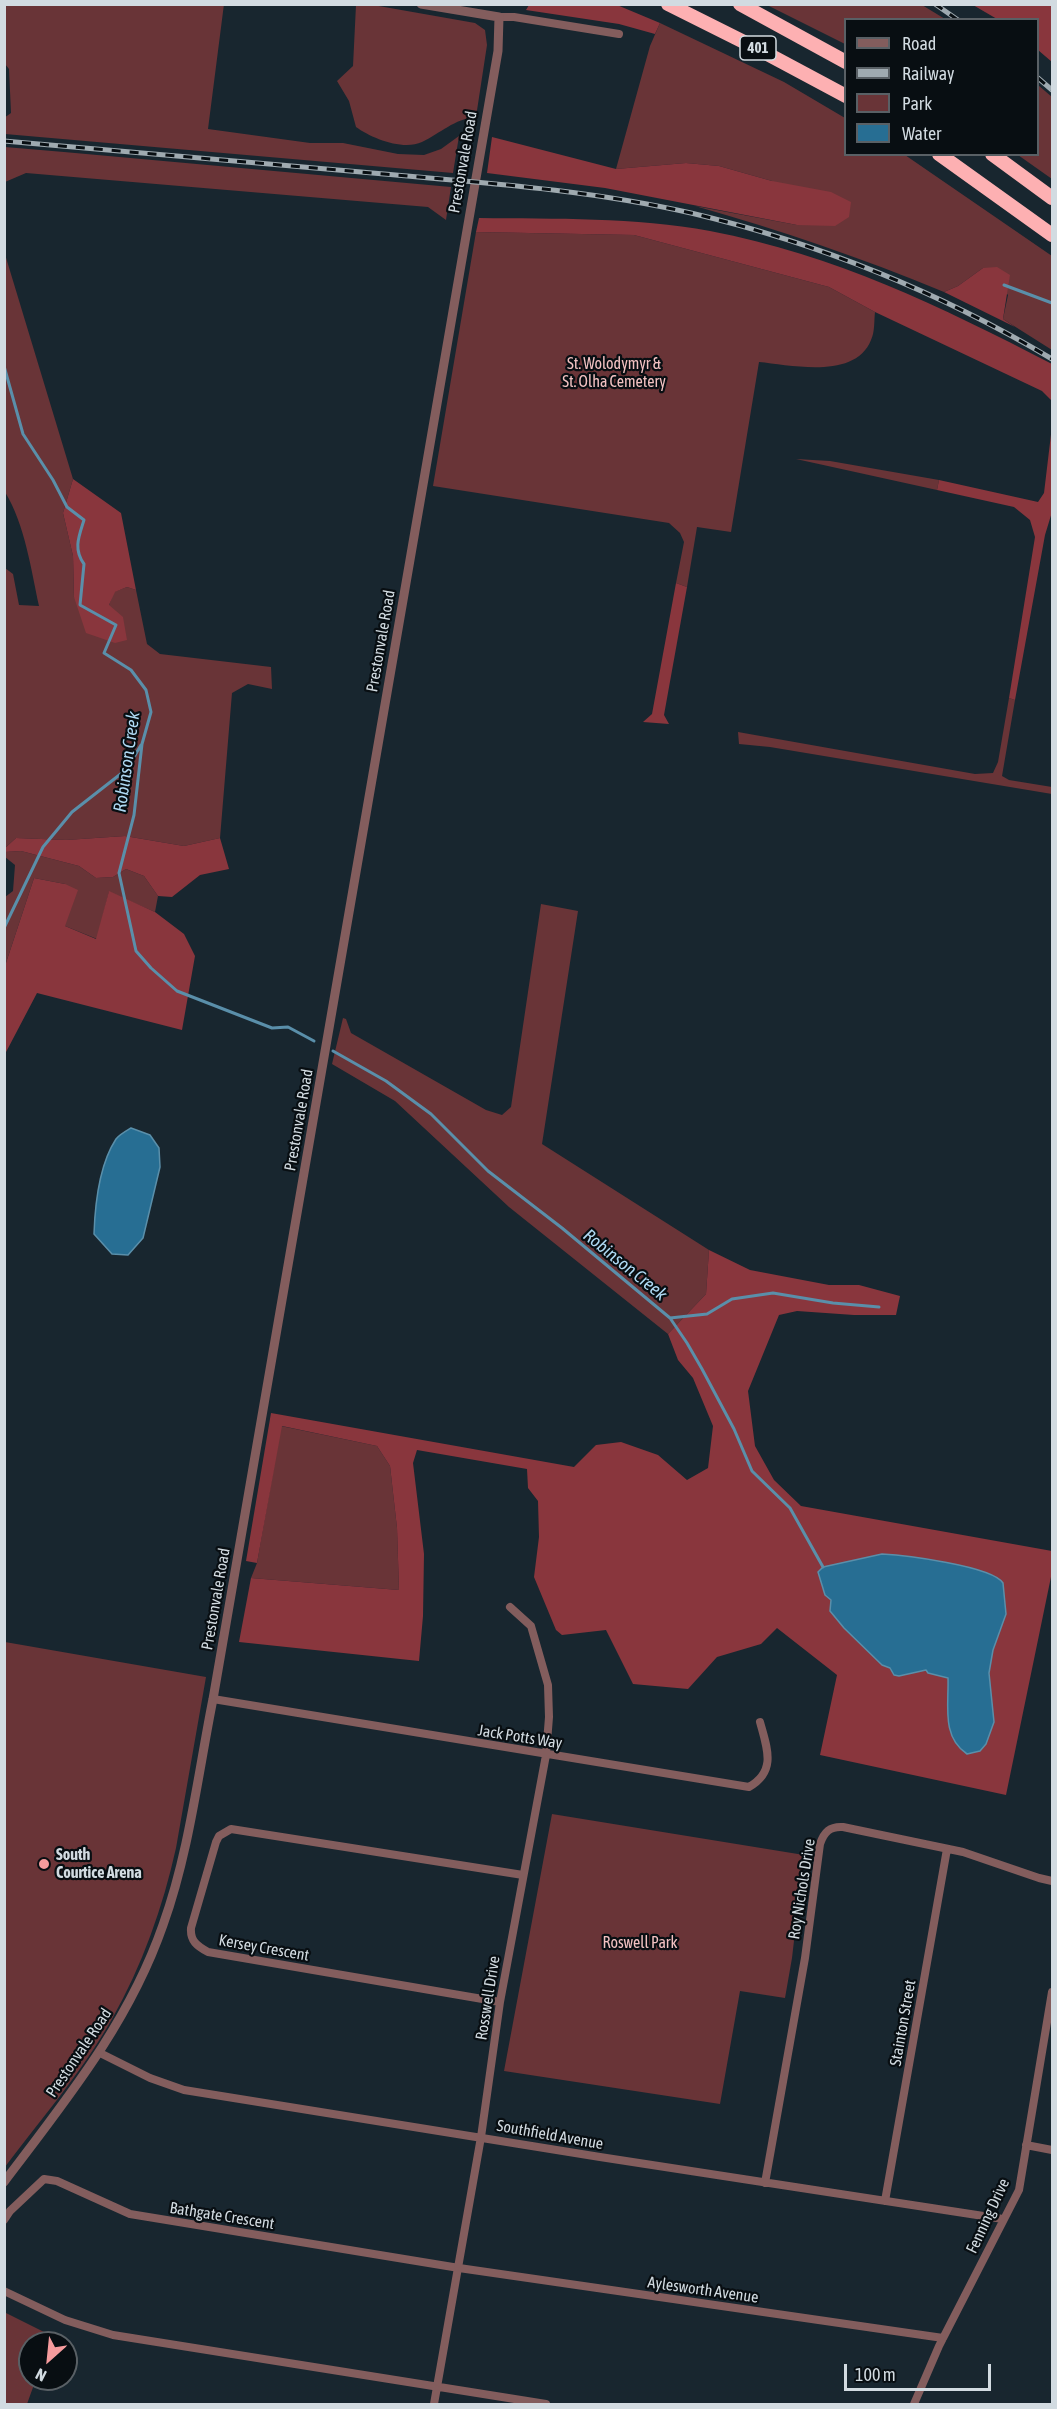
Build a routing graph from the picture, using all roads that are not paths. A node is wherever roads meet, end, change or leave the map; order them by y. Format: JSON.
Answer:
{"nodes":[{"id":1,"x":421,"y":4,"type":"edge"},
{"id":2,"x":668,"y":4,"type":"edge"},
{"id":3,"x":740,"y":4,"type":"edge"},
{"id":4,"x":499,"y":17,"type":"junction"},
{"id":5,"x":619,"y":34,"type":"dead end"},
{"id":6,"x":844,"y":61,"type":"edge"},
{"id":7,"x":844,"y":95,"type":"edge"},
{"id":8,"x":942,"y":156,"type":"edge"},
{"id":9,"x":995,"y":156,"type":"edge"},
{"id":10,"x":1053,"y":198,"type":"edge"},
{"id":11,"x":1053,"y":235,"type":"edge"},
{"id":12,"x":510,"y":1608,"type":"dead end"},
{"id":13,"x":213,"y":1699,"type":"junction"},
{"id":14,"x":760,"y":1722,"type":"dead end"},
{"id":15,"x":546,"y":1755,"type":"junction"},
{"id":16,"x":947,"y":1849,"type":"junction"},
{"id":17,"x":523,"y":1875,"type":"junction"},
{"id":18,"x":1053,"y":1881,"type":"edge"},
{"id":19,"x":1053,"y":1992,"type":"edge"},
{"id":20,"x":500,"y":2002,"type":"junction"},
{"id":21,"x":1051,"y":2017,"type":"edge"},
{"id":22,"x":100,"y":2053,"type":"junction"},
{"id":23,"x":481,"y":2137,"type":"junction"},
{"id":24,"x":1026,"y":2145,"type":"junction"},
{"id":25,"x":1053,"y":2150,"type":"edge"},
{"id":26,"x":4,"y":2182,"type":"edge"},
{"id":27,"x":765,"y":2183,"type":"junction"},
{"id":28,"x":885,"y":2201,"type":"junction"},
{"id":29,"x":1003,"y":2219,"type":"junction"},
{"id":30,"x":4,"y":2220,"type":"edge"},
{"id":31,"x":459,"y":2268,"type":"junction"},
{"id":32,"x":4,"y":2291,"type":"edge"},
{"id":33,"x":943,"y":2338,"type":"junction"},
{"id":34,"x":437,"y":2386,"type":"junction"},
{"id":35,"x":434,"y":2404,"type":"edge"},
{"id":36,"x":546,"y":2404,"type":"edge"},
{"id":37,"x":914,"y":2404,"type":"edge"}],
"edges":[{"from":1,"to":4,"type":"street"},
{"from":2,"to":7,"type":"highway","number":"401"},
{"from":3,"to":6,"type":"highway","number":"401"},
{"from":4,"to":5,"type":"street"},
{"from":4,"to":13,"type":"street","name":"Prestonvale Road"},
{"from":8,"to":11,"type":"highway"},
{"from":9,"to":10,"type":"highway"},
{"from":12,"to":15,"type":"street","name":"Rosswell Drive"},
{"from":13,"to":15,"type":"street","name":"Jack Potts Way"},
{"from":13,"to":22,"type":"street","name":"Prestonvale Road"},
{"from":14,"to":15,"type":"street","name":"Jack Potts Way"},
{"from":15,"to":17,"type":"street","name":"Rosswell Drive"},
{"from":16,"to":18,"type":"street","name":"Roy Nichols Drive"},
{"from":16,"to":27,"type":"street","name":"Roy Nichols Drive"},
{"from":16,"to":28,"type":"street","name":"Stainton Street"},
{"from":17,"to":20,"type":"street","name":"Rosswell Drive"},
{"from":17,"to":20,"type":"street","name":"Kersey Crescent"},
{"from":19,"to":21,"type":"street","name":"Fenning Drive"},
{"from":20,"to":23,"type":"street","name":"Rosswell Drive"},
{"from":21,"to":24,"type":"street","name":"Fenning Drive"},
{"from":22,"to":23,"type":"street","name":"Southfield Avenue"},
{"from":22,"to":26,"type":"street","name":"Prestonvale Road"},
{"from":23,"to":27,"type":"street","name":"Southfield Avenue"},
{"from":23,"to":31,"type":"street","name":"Rosswell Drive"},
{"from":24,"to":25,"type":"street"},
{"from":24,"to":29,"type":"street","name":"Fenning Drive"},
{"from":27,"to":28,"type":"street","name":"Southfield Avenue"},
{"from":28,"to":29,"type":"street","name":"Southfield Avenue"},
{"from":29,"to":33,"type":"street","name":"Fenning Drive"},
{"from":30,"to":31,"type":"street","name":"Bathgate Crescent"},
{"from":31,"to":33,"type":"street","name":"Aylesworth Avenue"},
{"from":31,"to":34,"type":"street","name":"Rosswell Drive"},
{"from":32,"to":34,"type":"street"},
{"from":33,"to":37,"type":"street","name":"Fenning Drive"},
{"from":34,"to":35,"type":"street","name":"Rosswell Drive"},
{"from":34,"to":36,"type":"street"}]}
